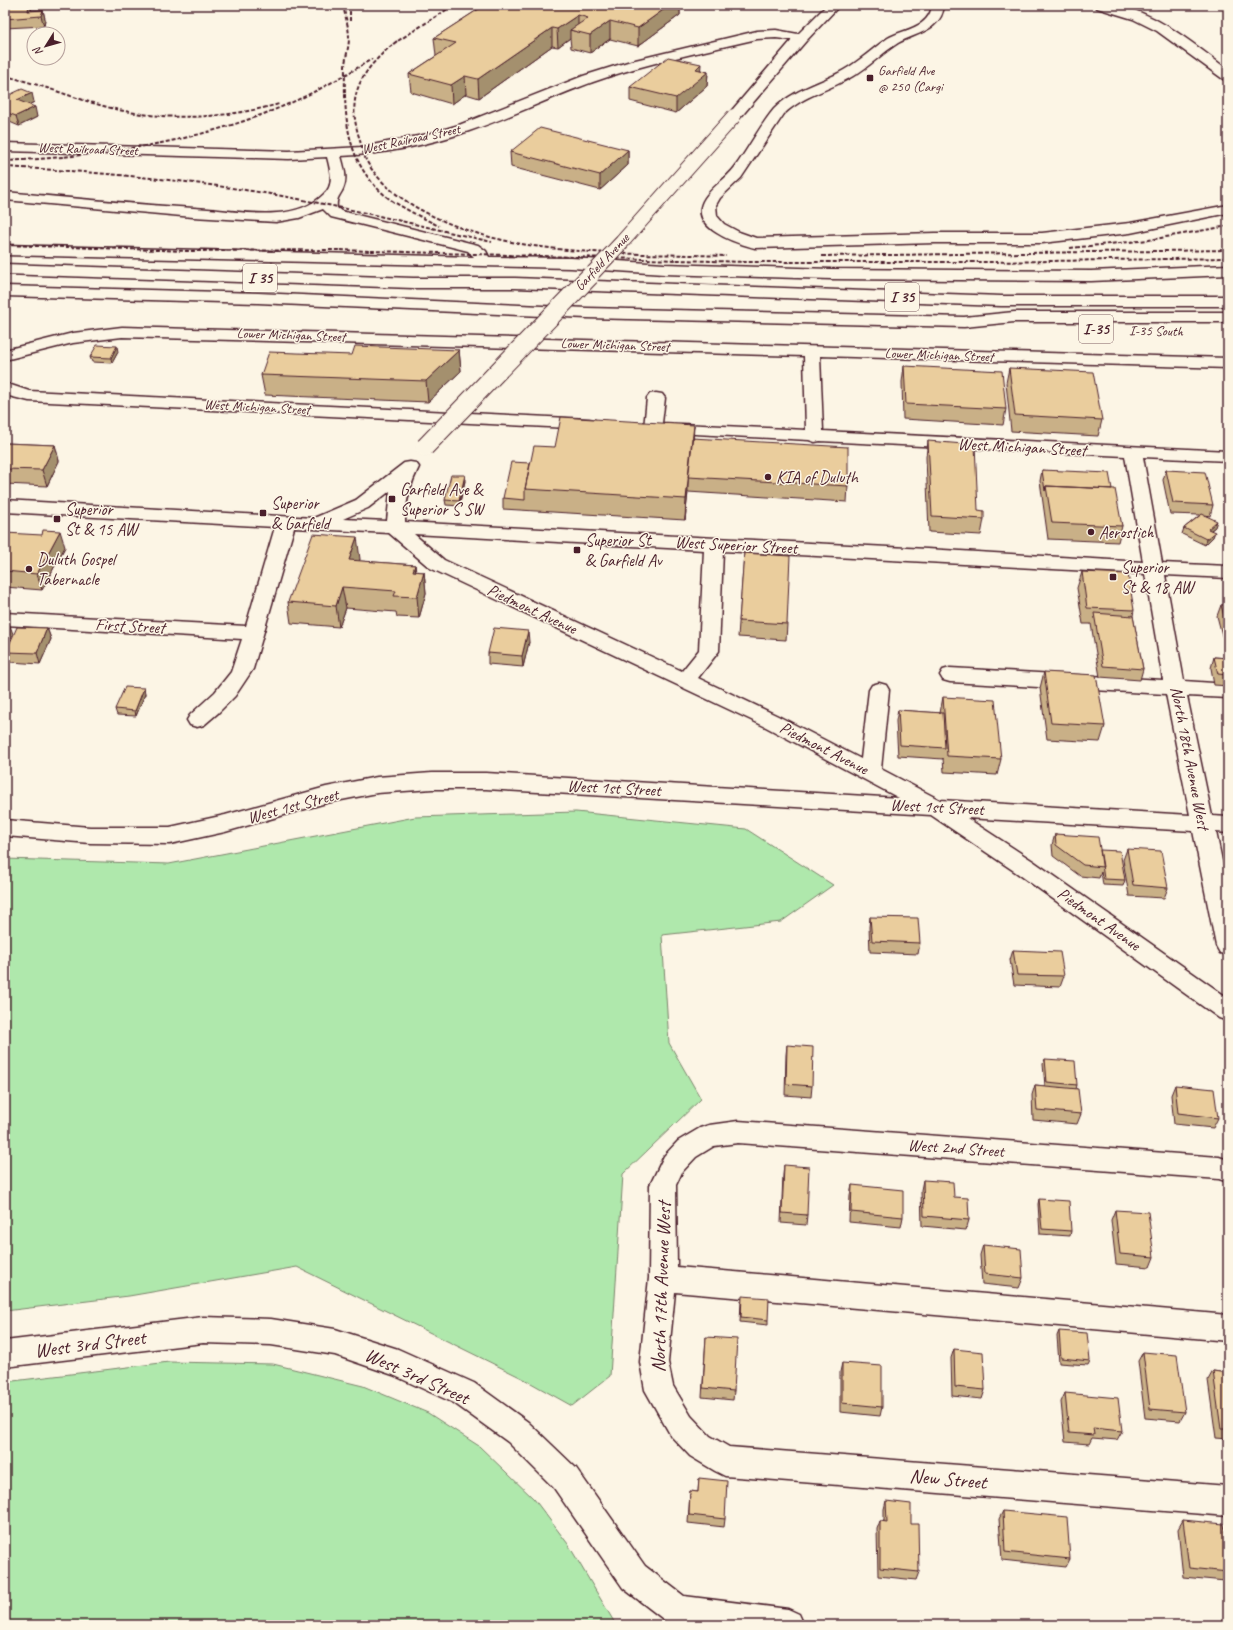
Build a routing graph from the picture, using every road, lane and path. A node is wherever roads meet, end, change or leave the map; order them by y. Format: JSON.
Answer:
{"nodes":[{"id":1,"x":828,"y":5,"type":"edge"},
{"id":2,"x":834,"y":5,"type":"edge"},
{"id":3,"x":938,"y":5,"type":"edge"},
{"id":4,"x":1101,"y":5,"type":"edge"},
{"id":5,"x":806,"y":15,"type":"dead end"},
{"id":6,"x":788,"y":23,"type":"dead end"},
{"id":7,"x":746,"y":36,"type":"junction"},
{"id":8,"x":801,"y":38,"type":"junction"},
{"id":9,"x":1228,"y":76,"type":"edge"},
{"id":10,"x":5,"y":147,"type":"edge"},
{"id":11,"x":333,"y":152,"type":"junction"},
{"id":12,"x":5,"y":196,"type":"edge"},
{"id":13,"x":329,"y":198,"type":"junction"},
{"id":14,"x":1228,"y":209,"type":"edge"},
{"id":15,"x":5,"y":250,"type":"edge"},
{"id":16,"x":482,"y":262,"type":"junction"},
{"id":17,"x":5,"y":269,"type":"edge"},
{"id":18,"x":1228,"y":270,"type":"edge"},
{"id":19,"x":1228,"y":290,"type":"edge"},
{"id":20,"x":5,"y":291,"type":"edge"},
{"id":21,"x":1000,"y":301,"type":"junction"},
{"id":22,"x":1228,"y":301,"type":"edge"},
{"id":23,"x":1228,"y":317,"type":"edge"},
{"id":24,"x":964,"y":322,"type":"junction"},
{"id":25,"x":1228,"y":332,"type":"edge"},
{"id":26,"x":812,"y":351,"type":"junction"},
{"id":27,"x":5,"y":355,"type":"edge"},
{"id":28,"x":1228,"y":363,"type":"edge"},
{"id":29,"x":5,"y":388,"type":"edge"},
{"id":30,"x":656,"y":398,"type":"dead end"},
{"id":31,"x":606,"y":425,"type":"edge"},
{"id":32,"x":815,"y":436,"type":"junction"},
{"id":33,"x":1133,"y":452,"type":"junction"},
{"id":34,"x":1228,"y":456,"type":"edge"},
{"id":35,"x":410,"y":467,"type":"junction"},
{"id":36,"x":5,"y":506,"type":"edge"},
{"id":37,"x":286,"y":522,"type":"junction"},
{"id":38,"x":315,"y":524,"type":"junction"},
{"id":39,"x":396,"y":529,"type":"junction"},
{"id":40,"x":714,"y":544,"type":"junction"},
{"id":41,"x":1153,"y":569,"type":"junction"},
{"id":42,"x":1228,"y":572,"type":"edge"},
{"id":43,"x":5,"y":620,"type":"edge"},
{"id":44,"x":254,"y":633,"type":"junction"},
{"id":45,"x":950,"y":675,"type":"dead end"},
{"id":46,"x":685,"y":681,"type":"junction"},
{"id":47,"x":1175,"y":688,"type":"junction"},
{"id":48,"x":879,"y":690,"type":"dead end"},
{"id":49,"x":1228,"y":691,"type":"edge"},
{"id":50,"x":197,"y":720,"type":"dead end"},
{"id":51,"x":870,"y":772,"type":"junction"},
{"id":52,"x":935,"y":807,"type":"junction"},
{"id":53,"x":1203,"y":823,"type":"junction"},
{"id":54,"x":1228,"y":825,"type":"edge"},
{"id":55,"x":5,"y":828,"type":"edge"},
{"id":56,"x":1228,"y":946,"type":"edge"},
{"id":57,"x":1225,"y":1002,"type":"edge"},
{"id":58,"x":687,"y":1149,"type":"joint"},
{"id":59,"x":1228,"y":1171,"type":"edge"},
{"id":60,"x":663,"y":1278,"type":"junction"},
{"id":61,"x":1228,"y":1328,"type":"edge"},
{"id":62,"x":5,"y":1354,"type":"edge"},
{"id":63,"x":681,"y":1426,"type":"joint"},
{"id":64,"x":1228,"y":1502,"type":"edge"},
{"id":65,"x":788,"y":1625,"type":"edge"}],
"edges":[{"from":1,"to":5,"type":"main road"},
{"from":2,"to":8,"type":"main road","name":"Garfield Avenue"},
{"from":3,"to":14,"type":"main road"},
{"from":4,"to":9,"type":"main road"},
{"from":6,"to":7,"type":"main road"},
{"from":7,"to":8,"type":"main road","name":"West Railroad Street"},
{"from":7,"to":11,"type":"main road","name":"West Railroad Street"},
{"from":8,"to":35,"type":"main road","name":"Garfield Avenue","bridge":true},
{"from":10,"to":11,"type":"main road","name":"West Railroad Street"},
{"from":11,"to":13,"type":"main road"},
{"from":12,"to":13,"type":"main road"},
{"from":13,"to":16,"type":"main road"},
{"from":15,"to":16,"type":"main road"},
{"from":16,"to":18,"type":"main road"},
{"from":17,"to":21,"type":"main road","number":"I 35"},
{"from":19,"to":21,"type":"main road"},
{"from":20,"to":24,"type":"main road","number":"I 35"},
{"from":21,"to":22,"type":"main road","number":"I 35"},
{"from":23,"to":24,"type":"main road","number":"I 35"},
{"from":24,"to":25,"type":"main road","name":"I-35 South","number":"I-35"},
{"from":26,"to":27,"type":"main road","name":"Lower Michigan Street"},
{"from":26,"to":28,"type":"main road","name":"Lower Michigan Street"},
{"from":26,"to":32,"type":"main road"},
{"from":29,"to":31,"type":"main road","name":"West Michigan Street"},
{"from":30,"to":32,"type":"main road","name":"West Michigan Street"},
{"from":32,"to":33,"type":"main road","name":"West Michigan Street"},
{"from":33,"to":34,"type":"main road","name":"West Michigan Street"},
{"from":33,"to":41,"type":"main road","name":"North 18th Avenue West"},
{"from":35,"to":38,"type":"main road"},
{"from":35,"to":39,"type":"main road","name":"Garfield Avenue"},
{"from":36,"to":37,"type":"main road","name":"West Superior Street"},
{"from":37,"to":38,"type":"main road","name":"West Superior Street"},
{"from":37,"to":44,"type":"main road"},
{"from":38,"to":39,"type":"main road","name":"West Superior Street"},
{"from":39,"to":40,"type":"main road","name":"West Superior Street"},
{"from":39,"to":46,"type":"main road","name":"Piedmont Avenue"},
{"from":40,"to":41,"type":"main road","name":"West Superior Street"},
{"from":40,"to":46,"type":"main road"},
{"from":41,"to":42,"type":"main road","name":"West Superior Street"},
{"from":41,"to":47,"type":"main road","name":"North 18th Avenue West"},
{"from":43,"to":44,"type":"main road","name":"First Street"},
{"from":44,"to":50,"type":"main road"},
{"from":45,"to":47,"type":"main road"},
{"from":46,"to":51,"type":"main road","name":"Piedmont Avenue"},
{"from":47,"to":49,"type":"main road"},
{"from":47,"to":53,"type":"main road","name":"North 18th Avenue West"},
{"from":48,"to":51,"type":"main road"},
{"from":51,"to":52,"type":"main road","name":"Piedmont Avenue"},
{"from":52,"to":53,"type":"main road","name":"West 1st Street"},
{"from":52,"to":55,"type":"main road","name":"West 1st Street"},
{"from":52,"to":57,"type":"main road","name":"Piedmont Avenue"},
{"from":53,"to":54,"type":"main road","name":"West 1st Street"},
{"from":53,"to":56,"type":"main road","name":"North 18th Avenue West"},
{"from":58,"to":59,"type":"main road","name":"West 2nd Street"},
{"from":58,"to":60,"type":"main road","name":"North 17th Avenue West"},
{"from":60,"to":61,"type":"main road"},
{"from":60,"to":63,"type":"main road","name":"North 17th Avenue West"},
{"from":62,"to":65,"type":"main road","name":"West 3rd Street"},
{"from":63,"to":64,"type":"main road","name":"New Street"}]}
